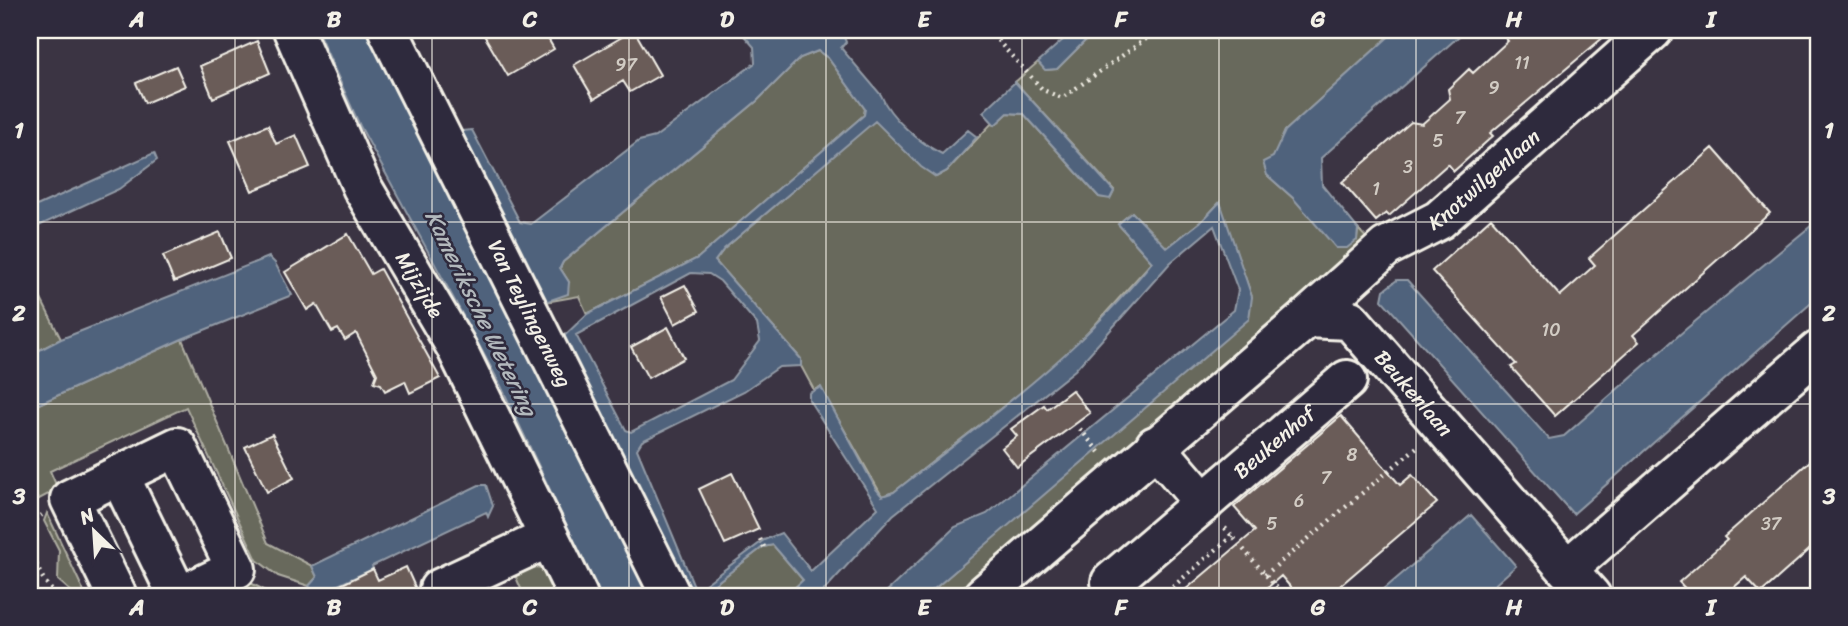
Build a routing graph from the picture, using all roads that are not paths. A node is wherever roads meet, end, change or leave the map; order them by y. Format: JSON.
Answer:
{"nodes":[{"id":1,"x":293,"y":30,"type":"edge"},
{"id":2,"x":388,"y":30,"type":"edge"},
{"id":3,"x":1653,"y":30,"type":"edge"},
{"id":4,"x":1307,"y":318,"type":"junction"},
{"id":5,"x":1818,"y":351,"type":"edge"},
{"id":6,"x":1346,"y":380,"type":"dead end"},
{"id":7,"x":1155,"y":446,"type":"junction"},
{"id":8,"x":119,"y":475,"type":"junction"},
{"id":9,"x":1204,"y":503,"type":"junction"},
{"id":10,"x":548,"y":538,"type":"junction"},
{"id":11,"x":1111,"y":582,"type":"dead end"},
{"id":12,"x":1579,"y":582,"type":"edge"},
{"id":13,"x":439,"y":589,"type":"dead end"},
{"id":14,"x":117,"y":596,"type":"edge"},
{"id":15,"x":179,"y":596,"type":"edge"},
{"id":16,"x":578,"y":596,"type":"edge"},
{"id":17,"x":671,"y":596,"type":"edge"},
{"id":18,"x":984,"y":596,"type":"edge"}],
"edges":[{"from":1,"to":10,"type":"street","name":"Mijzijde"},
{"from":2,"to":17,"type":"street","name":"Van Teylingenweg"},
{"from":3,"to":4,"type":"street","name":"Knotwilgenlaan"},
{"from":4,"to":7,"type":"street"},
{"from":4,"to":12,"type":"street","name":"Beukenlaan"},
{"from":5,"to":12,"type":"street","name":"Beukenlaan"},
{"from":6,"to":9,"type":"street","name":"Beukenhof"},
{"from":7,"to":9,"type":"street"},
{"from":7,"to":18,"type":"street"},
{"from":8,"to":14,"type":"street"},
{"from":8,"to":15,"type":"street"},
{"from":8,"to":15,"type":"street"},
{"from":9,"to":11,"type":"street","name":"Beukenhof"},
{"from":10,"to":13,"type":"street"},
{"from":10,"to":16,"type":"street","name":"Mijzijde"}]}
